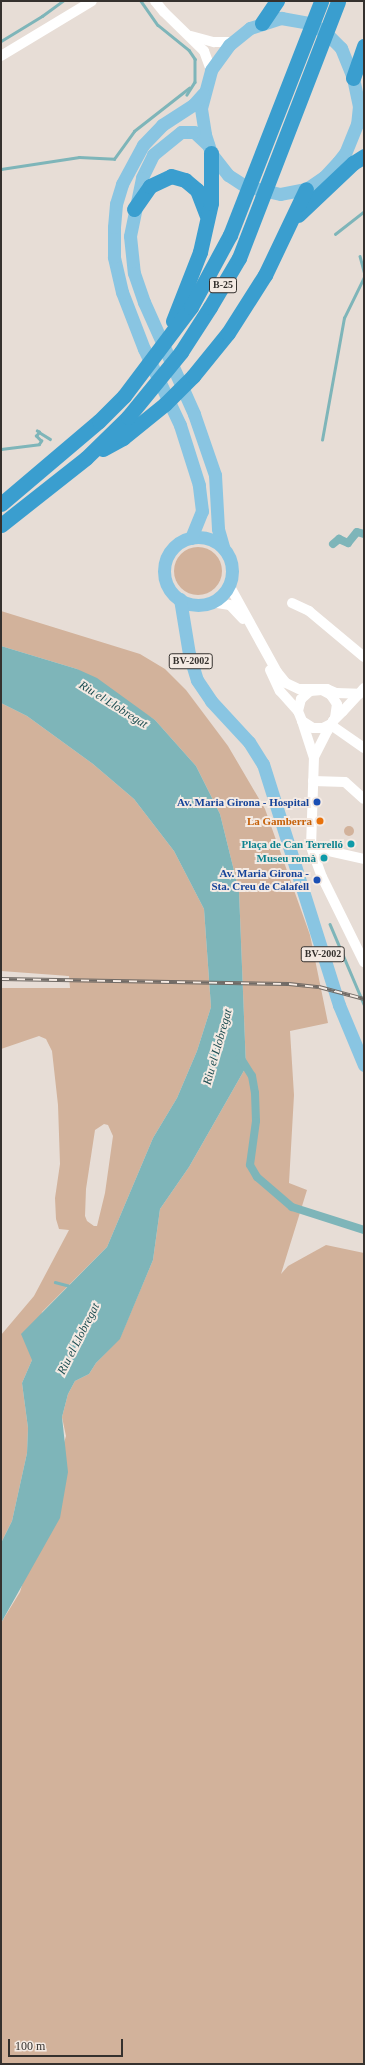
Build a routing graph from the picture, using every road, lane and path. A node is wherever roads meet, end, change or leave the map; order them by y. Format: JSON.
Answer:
{"nodes":[{"id":1,"x":92,"y":1,"type":"edge"},
{"id":2,"x":155,"y":1,"type":"edge"},
{"id":3,"x":277,"y":1,"type":"edge"},
{"id":4,"x":320,"y":5,"type":"edge"},
{"id":5,"x":336,"y":8,"type":"edge"},
{"id":6,"x":262,"y":23,"type":"junction"},
{"id":7,"x":191,"y":36,"type":"junction"},
{"id":8,"x":232,"y":42,"type":"junction"},
{"id":9,"x":364,"y":46,"type":"edge"},
{"id":10,"x":1,"y":56,"type":"edge"},
{"id":11,"x":211,"y":70,"type":"junction"},
{"id":12,"x":353,"y":78,"type":"junction"},
{"id":13,"x":203,"y":94,"type":"junction"},
{"id":14,"x":361,"y":110,"type":"edge"},
{"id":15,"x":209,"y":149,"type":"junction"},
{"id":16,"x":364,"y":151,"type":"edge"},
{"id":17,"x":345,"y":153,"type":"junction"},
{"id":18,"x":364,"y":156,"type":"edge"},
{"id":19,"x":306,"y":189,"type":"junction"},
{"id":20,"x":134,"y":209,"type":"junction"},
{"id":21,"x":207,"y":217,"type":"junction"},
{"id":22,"x":287,"y":228,"type":"junction"},
{"id":23,"x":168,"y":336,"type":"junction"},
{"id":24,"x":86,"y":458,"type":"junction"},
{"id":25,"x":1,"y":504,"type":"edge"},
{"id":26,"x":1,"y":525,"type":"edge"},
{"id":27,"x":192,"y":538,"type":"junction"},
{"id":28,"x":223,"y":547,"type":"junction"},
{"id":29,"x":229,"y":585,"type":"junction"},
{"id":30,"x":180,"y":599,"type":"junction"},
{"id":31,"x":207,"y":603,"type":"junction"},
{"id":32,"x":292,"y":603,"type":"dead end"},
{"id":33,"x":185,"y":630,"type":"junction"},
{"id":34,"x":364,"y":657,"type":"edge"},
{"id":35,"x":318,"y":690,"type":"junction"},
{"id":36,"x":361,"y":691,"type":"edge"},
{"id":37,"x":298,"y":711,"type":"junction"},
{"id":38,"x":302,"y":722,"type":"junction"},
{"id":39,"x":332,"y":723,"type":"junction"},
{"id":40,"x":364,"y":748,"type":"edge"},
{"id":41,"x":314,"y":757,"type":"junction"},
{"id":42,"x":313,"y":781,"type":"junction"},
{"id":43,"x":364,"y":800,"type":"edge"},
{"id":44,"x":311,"y":847,"type":"junction"},
{"id":45,"x":364,"y":859,"type":"edge"},
{"id":46,"x":364,"y":962,"type":"edge"},
{"id":47,"x":364,"y":1065,"type":"edge"}],
"edges":[{"from":1,"to":10,"type":"street"},
{"from":2,"to":7,"type":"street"},
{"from":3,"to":6,"type":"highway"},
{"from":4,"to":23,"type":"highway","number":"B-25"},
{"from":5,"to":24,"type":"highway","number":"B-25"},
{"from":6,"to":8,"type":"main road"},
{"from":6,"to":12,"type":"main road"},
{"from":7,"to":8,"type":"street"},
{"from":7,"to":11,"type":"street"},
{"from":8,"to":11,"type":"main road"},
{"from":9,"to":12,"type":"highway"},
{"from":11,"to":13,"type":"main road"},
{"from":12,"to":14,"type":"main road"},
{"from":13,"to":15,"type":"main road"},
{"from":13,"to":27,"type":"main road"},
{"from":14,"to":17,"type":"main road"},
{"from":15,"to":19,"type":"main road"},
{"from":15,"to":20,"type":"main road"},
{"from":15,"to":21,"type":"highway"},
{"from":16,"to":17,"type":"street"},
{"from":17,"to":19,"type":"main road"},
{"from":18,"to":22,"type":"highway"},
{"from":19,"to":22,"type":"highway"},
{"from":20,"to":21,"type":"highway"},
{"from":20,"to":28,"type":"main road"},
{"from":21,"to":23,"type":"highway"},
{"from":22,"to":24,"type":"highway"},
{"from":23,"to":25,"type":"highway","number":"B-25"},
{"from":24,"to":26,"type":"highway","number":"B-25"},
{"from":27,"to":28,"type":"main road"},
{"from":27,"to":30,"type":"main road"},
{"from":28,"to":29,"type":"main road"},
{"from":29,"to":31,"type":"main road"},
{"from":29,"to":35,"type":"street"},
{"from":30,"to":31,"type":"main road"},
{"from":30,"to":33,"type":"main road","number":"BV-2002"},
{"from":31,"to":33,"type":"main road"},
{"from":31,"to":37,"type":"street"},
{"from":32,"to":34,"type":"street"},
{"from":33,"to":47,"type":"main road","number":"BV-2002"},
{"from":35,"to":36,"type":"street"},
{"from":35,"to":37,"type":"street"},
{"from":35,"to":39,"type":"street"},
{"from":36,"to":39,"type":"street"},
{"from":37,"to":38,"type":"street"},
{"from":38,"to":39,"type":"street"},
{"from":38,"to":41,"type":"street"},
{"from":39,"to":40,"type":"street"},
{"from":39,"to":41,"type":"street"},
{"from":41,"to":42,"type":"street"},
{"from":42,"to":43,"type":"street"},
{"from":42,"to":44,"type":"street"},
{"from":44,"to":45,"type":"street"},
{"from":44,"to":46,"type":"street"}]}
